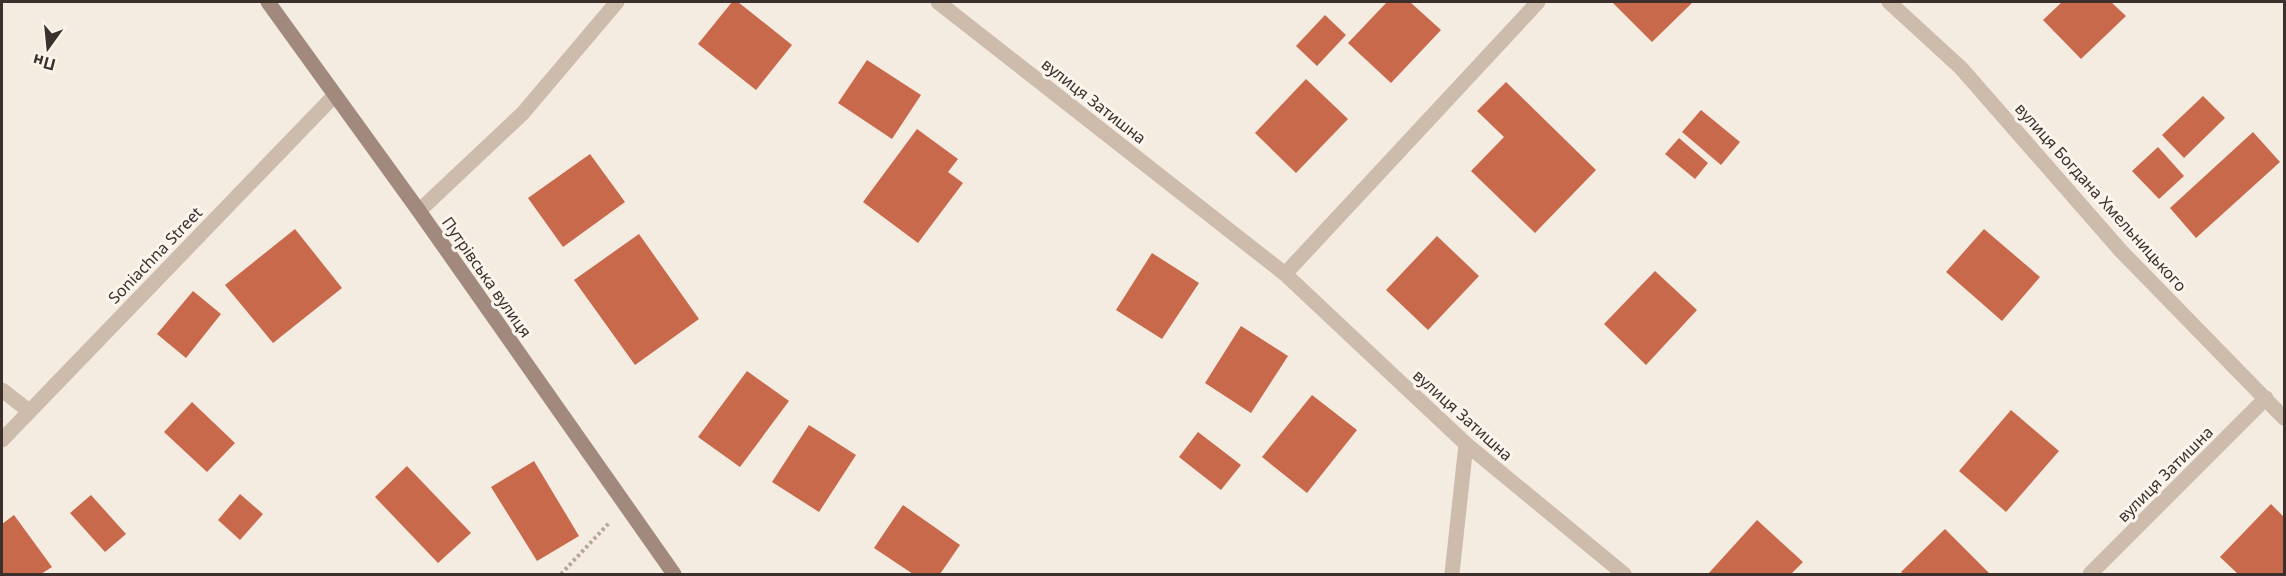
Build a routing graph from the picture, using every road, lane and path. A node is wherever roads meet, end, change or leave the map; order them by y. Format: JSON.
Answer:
{"nodes":[{"id":1,"x":268,"y":2,"type":"edge"},
{"id":2,"x":617,"y":2,"type":"edge"},
{"id":3,"x":938,"y":2,"type":"edge"},
{"id":4,"x":1538,"y":2,"type":"edge"},
{"id":5,"x":1889,"y":2,"type":"edge"},
{"id":6,"x":334,"y":96,"type":"junction"},
{"id":7,"x":419,"y":211,"type":"junction"},
{"id":8,"x":1285,"y":274,"type":"junction"},
{"id":9,"x":2,"y":390,"type":"edge"},
{"id":10,"x":2266,"y":398,"type":"junction"},
{"id":11,"x":29,"y":411,"type":"junction"},
{"id":12,"x":2284,"y":417,"type":"edge"},
{"id":13,"x":2,"y":440,"type":"edge"},
{"id":14,"x":1466,"y":444,"type":"junction"},
{"id":15,"x":628,"y":507,"type":"junction"},
{"id":16,"x":561,"y":574,"type":"edge"},
{"id":17,"x":674,"y":574,"type":"edge"},
{"id":18,"x":1452,"y":574,"type":"edge"},
{"id":19,"x":1624,"y":574,"type":"edge"},
{"id":20,"x":2090,"y":574,"type":"edge"}],
"edges":[{"from":1,"to":6,"type":"main road","name":"Путрівська вулиця"},
{"from":2,"to":7,"type":"street"},
{"from":3,"to":8,"type":"street","name":"вулиця Затишна"},
{"from":4,"to":8,"type":"street"},
{"from":5,"to":10,"type":"street","name":"вулиця Богдана Хмельницького"},
{"from":6,"to":7,"type":"main road","name":"Путрівська вулиця"},
{"from":6,"to":11,"type":"street","name":"Soniachna Street"},
{"from":7,"to":15,"type":"main road","name":"Путрівська вулиця"},
{"from":8,"to":14,"type":"street","name":"вулиця Затишна"},
{"from":9,"to":11,"type":"street"},
{"from":10,"to":12,"type":"street","name":"вулиця Богдана Хмельницького"},
{"from":10,"to":20,"type":"street","name":"вулиця Затишна"},
{"from":11,"to":13,"type":"street","name":"Soniachna Street"},
{"from":14,"to":18,"type":"street"},
{"from":14,"to":19,"type":"street","name":"вулиця Затишна"},
{"from":15,"to":16,"type":"path"},
{"from":15,"to":17,"type":"main road","name":"Путрівська вулиця"}]}
